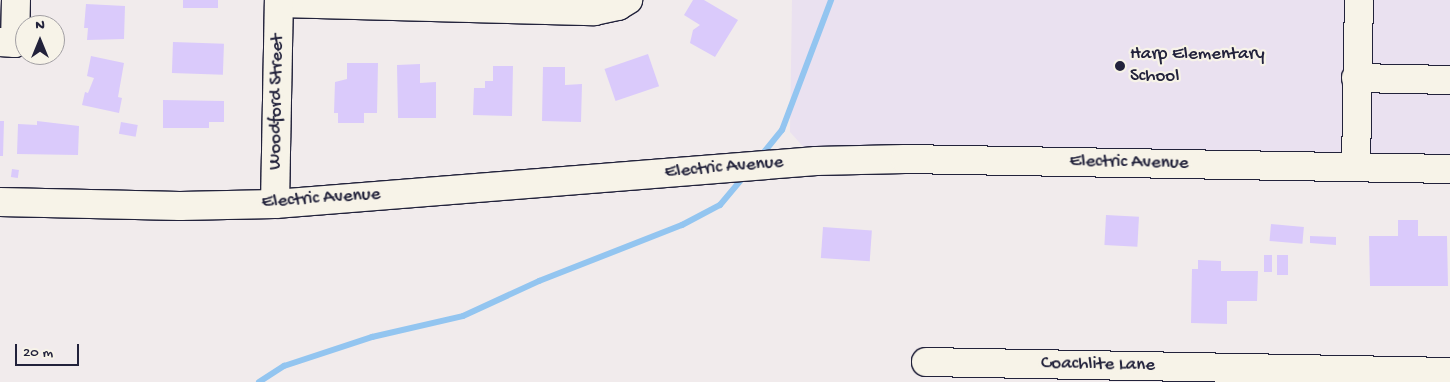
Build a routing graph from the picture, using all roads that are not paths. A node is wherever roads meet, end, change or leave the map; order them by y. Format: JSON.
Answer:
{"nodes":[{"id":1,"x":16,"y":0,"type":"edge"},
{"id":2,"x":628,"y":0,"type":"edge"},
{"id":3,"x":1359,"y":0,"type":"edge"},
{"id":4,"x":279,"y":1,"type":"edge"},
{"id":5,"x":7,"y":42,"type":"edge"},
{"id":6,"x":1356,"y":78,"type":"junction"},
{"id":7,"x":1450,"y":80,"type":"edge"},
{"id":8,"x":1356,"y":167,"type":"junction"},
{"id":9,"x":1450,"y":169,"type":"edge"},
{"id":10,"x":0,"y":202,"type":"edge"},
{"id":11,"x":275,"y":204,"type":"junction"},
{"id":12,"x":926,"y":362,"type":"dead end"},
{"id":13,"x":1450,"y":372,"type":"edge"}],
"edges":[{"from":1,"to":5,"type":"street"},
{"from":2,"to":4,"type":"street"},
{"from":3,"to":6,"type":"street"},
{"from":4,"to":11,"type":"street","name":"Woodford Street"},
{"from":6,"to":7,"type":"street"},
{"from":6,"to":8,"type":"street"},
{"from":8,"to":9,"type":"street","name":"Electric Avenue"},
{"from":8,"to":11,"type":"street","name":"Electric Avenue"},
{"from":10,"to":11,"type":"street","name":"Electric Avenue"},
{"from":12,"to":13,"type":"street","name":"Coachlite Lane"}]}
